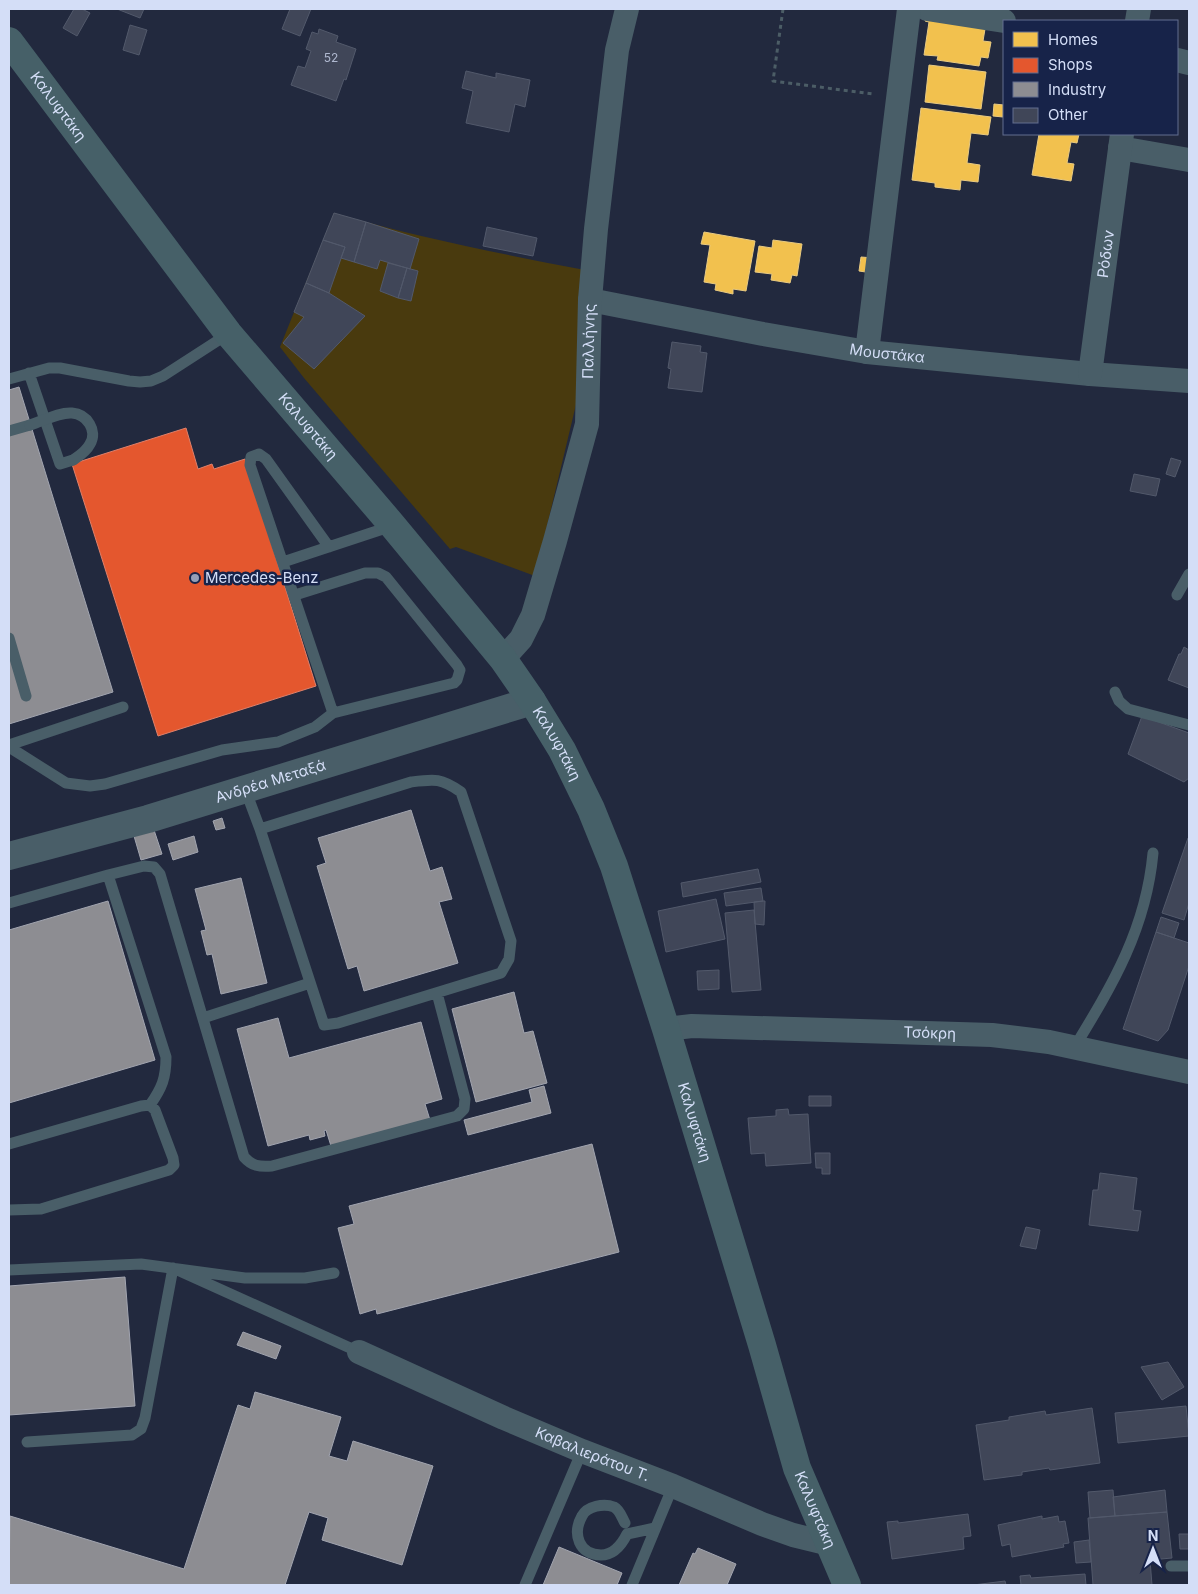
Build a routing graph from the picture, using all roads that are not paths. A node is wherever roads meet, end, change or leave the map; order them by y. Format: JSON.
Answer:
{"nodes":[{"id":1,"x":627,"y":9,"type":"edge"},
{"id":2,"x":909,"y":9,"type":"edge"},
{"id":3,"x":927,"y":9,"type":"edge"},
{"id":4,"x":1003,"y":21,"type":"edge"},
{"id":5,"x":9,"y":41,"type":"edge"},
{"id":6,"x":1121,"y":141,"type":"edge"},
{"id":7,"x":1189,"y":160,"type":"edge"},
{"id":8,"x":590,"y":300,"type":"junction"},
{"id":9,"x":228,"y":333,"type":"junction"},
{"id":10,"x":867,"y":352,"type":"junction"},
{"id":11,"x":29,"y":373,"type":"junction"},
{"id":12,"x":1090,"y":374,"type":"junction"},
{"id":13,"x":9,"y":379,"type":"edge"},
{"id":14,"x":1189,"y":380,"type":"edge"},
{"id":15,"x":9,"y":431,"type":"edge"},
{"id":16,"x":393,"y":526,"type":"junction"},
{"id":17,"x":329,"y":547,"type":"junction"},
{"id":18,"x":283,"y":562,"type":"junction"},
{"id":19,"x":1189,"y":574,"type":"edge"},
{"id":20,"x":295,"y":595,"type":"junction"},
{"id":21,"x":1177,"y":595,"type":"dead end"},
{"id":22,"x":9,"y":638,"type":"edge"},
{"id":23,"x":503,"y":659,"type":"junction"},
{"id":24,"x":1115,"y":692,"type":"dead end"},
{"id":25,"x":26,"y":696,"type":"dead end"},
{"id":26,"x":532,"y":701,"type":"junction"},
{"id":27,"x":123,"y":707,"type":"dead end"},
{"id":28,"x":333,"y":713,"type":"junction"},
{"id":29,"x":1189,"y":725,"type":"edge"},
{"id":30,"x":9,"y":746,"type":"edge"},
{"id":31,"x":245,"y":789,"type":"junction"},
{"id":32,"x":260,"y":829,"type":"junction"},
{"id":33,"x":1153,"y":853,"type":"dead end"},
{"id":34,"x":9,"y":856,"type":"edge"},
{"id":35,"x":108,"y":875,"type":"junction"},
{"id":36,"x":9,"y":903,"type":"edge"},
{"id":37,"x":310,"y":983,"type":"junction"},
{"id":38,"x":437,"y":993,"type":"junction"},
{"id":39,"x":203,"y":1018,"type":"junction"},
{"id":40,"x":666,"y":1028,"type":"junction"},
{"id":41,"x":1074,"y":1048,"type":"junction"},
{"id":42,"x":1189,"y":1072,"type":"edge"},
{"id":43,"x":150,"y":1105,"type":"junction"},
{"id":44,"x":9,"y":1144,"type":"edge"},
{"id":45,"x":9,"y":1210,"type":"edge"},
{"id":46,"x":173,"y":1268,"type":"junction"},
{"id":47,"x":9,"y":1270,"type":"edge"},
{"id":48,"x":334,"y":1273,"type":"dead end"},
{"id":49,"x":359,"y":1352,"type":"joint"},
{"id":50,"x":27,"y":1442,"type":"dead end"},
{"id":51,"x":582,"y":1451,"type":"junction"},
{"id":52,"x":673,"y":1486,"type":"junction"},
{"id":53,"x":625,"y":1523,"type":"dead end"},
{"id":54,"x":655,"y":1528,"type":"junction"},
{"id":55,"x":830,"y":1544,"type":"junction"},
{"id":56,"x":1171,"y":1566,"type":"dead end"},
{"id":57,"x":1189,"y":1566,"type":"edge"},
{"id":58,"x":525,"y":1585,"type":"edge"},
{"id":59,"x":632,"y":1585,"type":"edge"},
{"id":60,"x":847,"y":1585,"type":"edge"}],
"edges":[{"from":1,"to":8,"type":"street","name":"Παλλήνης"},
{"from":2,"to":10,"type":"street"},
{"from":3,"to":4,"type":"street"},
{"from":5,"to":9,"type":"main road","name":"Καλυφτάκη"},
{"from":6,"to":7,"type":"street"},
{"from":6,"to":12,"type":"street","name":"Ρόδων"},
{"from":8,"to":10,"type":"street","name":"Μουστάκα"},
{"from":8,"to":23,"type":"street","name":"Παλλήνης"},
{"from":9,"to":11,"type":"lane"},
{"from":9,"to":16,"type":"main road","name":"Καλυφτάκη"},
{"from":10,"to":12,"type":"street","name":"Μουστάκα"},
{"from":11,"to":13,"type":"lane"},
{"from":11,"to":15,"type":"lane","bridge":true},
{"from":12,"to":14,"type":"street","name":"Μουστάκα"},
{"from":16,"to":17,"type":"lane"},
{"from":16,"to":23,"type":"main road","name":"Καλυφτάκη"},
{"from":17,"to":18,"type":"lane"},
{"from":17,"to":18,"type":"lane"},
{"from":18,"to":20,"type":"lane"},
{"from":19,"to":21,"type":"lane"},
{"from":20,"to":28,"type":"lane"},
{"from":20,"to":28,"type":"lane"},
{"from":22,"to":25,"type":"lane"},
{"from":23,"to":26,"type":"main road","name":"Καλυφτάκη"},
{"from":24,"to":29,"type":"lane"},
{"from":26,"to":31,"type":"street","name":"Ανδρέα Μεταξά"},
{"from":26,"to":40,"type":"main road","name":"Καλυφτάκη"},
{"from":27,"to":30,"type":"lane"},
{"from":28,"to":30,"type":"lane"},
{"from":31,"to":32,"type":"lane"},
{"from":31,"to":34,"type":"street","name":"Ανδρέα Μεταξά"},
{"from":32,"to":37,"type":"lane"},
{"from":32,"to":38,"type":"lane"},
{"from":33,"to":41,"type":"lane"},
{"from":35,"to":36,"type":"lane"},
{"from":35,"to":39,"type":"lane"},
{"from":35,"to":43,"type":"lane"},
{"from":37,"to":38,"type":"lane"},
{"from":37,"to":39,"type":"lane"},
{"from":38,"to":39,"type":"lane"},
{"from":40,"to":41,"type":"street","name":"Τσόκρη"},
{"from":40,"to":55,"type":"main road","name":"Καλυφτάκη"},
{"from":41,"to":42,"type":"street","name":"Τσόκρη"},
{"from":43,"to":44,"type":"lane"},
{"from":43,"to":45,"type":"lane"},
{"from":46,"to":47,"type":"lane"},
{"from":46,"to":48,"type":"lane"},
{"from":46,"to":49,"type":"lane"},
{"from":46,"to":50,"type":"lane"},
{"from":49,"to":51,"type":"street","name":"Καβαλιεράτου Τ."},
{"from":51,"to":52,"type":"street","name":"Καβαλιεράτου Τ."},
{"from":51,"to":58,"type":"lane"},
{"from":52,"to":54,"type":"lane"},
{"from":52,"to":55,"type":"street","name":"Καβαλιεράτου Τ."},
{"from":53,"to":54,"type":"lane"},
{"from":54,"to":59,"type":"lane"},
{"from":55,"to":60,"type":"main road","name":"Καλυφτάκη"},
{"from":56,"to":57,"type":"lane"}]}
